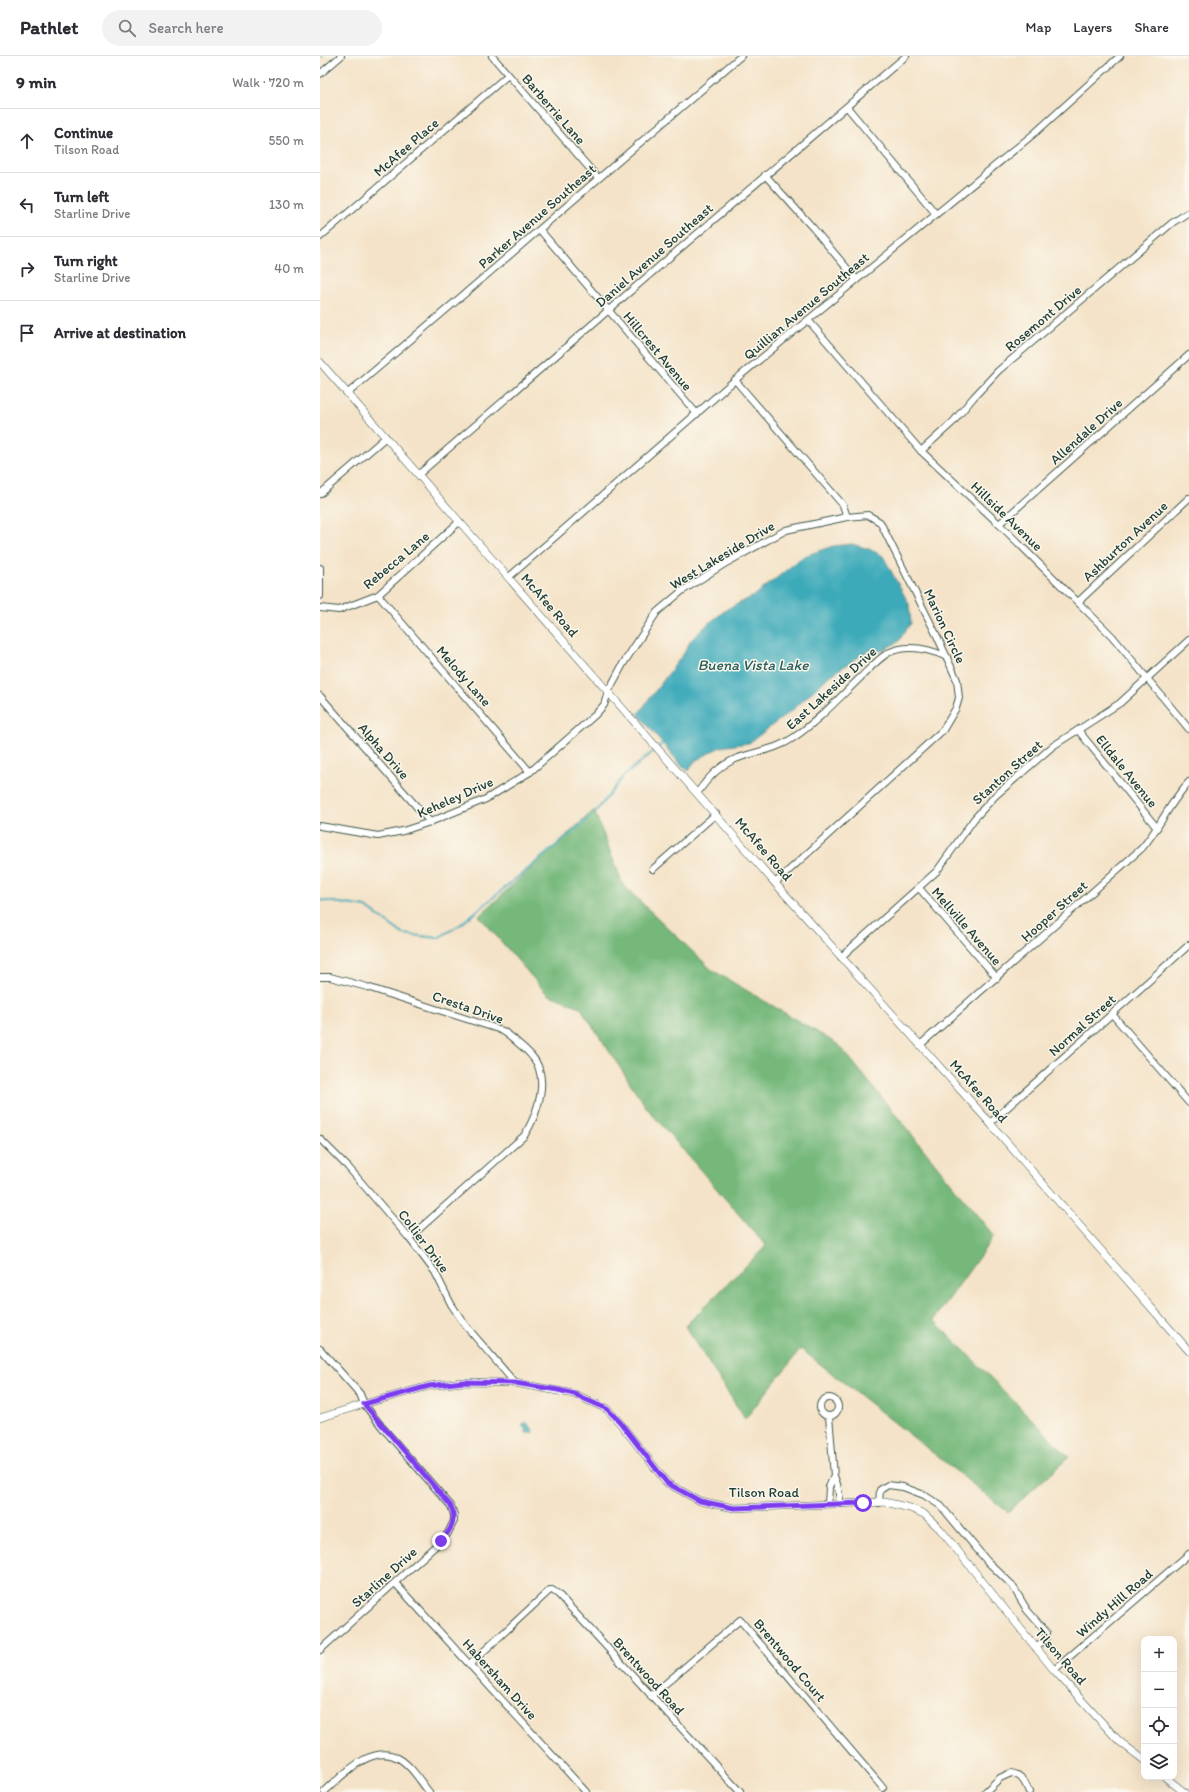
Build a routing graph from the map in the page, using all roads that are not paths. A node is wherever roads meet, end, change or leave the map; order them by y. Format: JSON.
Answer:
{"nodes":[{"id":1,"x":341,"y":56,"type":"edge"},
{"id":2,"x":492,"y":56,"type":"edge"},
{"id":3,"x":740,"y":56,"type":"edge"},
{"id":4,"x":906,"y":56,"type":"edge"},
{"id":5,"x":1120,"y":56,"type":"edge"},
{"id":6,"x":320,"y":74,"type":"edge"},
{"id":7,"x":508,"y":75,"type":"junction"},
{"id":8,"x":847,"y":107,"type":"junction"},
{"id":9,"x":765,"y":176,"type":"junction"},
{"id":10,"x":598,"y":178,"type":"junction"},
{"id":11,"x":1189,"y":212,"type":"edge"},
{"id":12,"x":936,"y":214,"type":"junction"},
{"id":13,"x":540,"y":230,"type":"junction"},
{"id":14,"x":320,"y":237,"type":"edge"},
{"id":15,"x":856,"y":279,"type":"junction"},
{"id":16,"x":608,"y":311,"type":"junction"},
{"id":17,"x":808,"y":320,"type":"junction"},
{"id":18,"x":1189,"y":355,"type":"edge"},
{"id":19,"x":320,"y":362,"type":"edge"},
{"id":20,"x":735,"y":380,"type":"junction"},
{"id":21,"x":348,"y":393,"type":"junction"},
{"id":22,"x":696,"y":414,"type":"junction"},
{"id":23,"x":386,"y":437,"type":"junction"},
{"id":24,"x":921,"y":451,"type":"junction"},
{"id":25,"x":419,"y":474,"type":"junction"},
{"id":26,"x":320,"y":494,"type":"edge"},
{"id":27,"x":1189,"y":498,"type":"edge"},
{"id":28,"x":847,"y":517,"type":"junction"},
{"id":29,"x":459,"y":522,"type":"junction"},
{"id":30,"x":999,"y":524,"type":"junction"},
{"id":31,"x":320,"y":568,"type":"edge"},
{"id":32,"x":509,"y":578,"type":"junction"},
{"id":33,"x":378,"y":595,"type":"junction"},
{"id":34,"x":320,"y":596,"type":"edge"},
{"id":35,"x":1078,"y":602,"type":"junction"},
{"id":36,"x":320,"y":608,"type":"edge"},
{"id":37,"x":1189,"y":640,"type":"edge"},
{"id":38,"x":947,"y":657,"type":"junction"},
{"id":39,"x":1148,"y":678,"type":"junction"},
{"id":40,"x":608,"y":692,"type":"junction"},
{"id":41,"x":320,"y":696,"type":"edge"},
{"id":42,"x":1189,"y":729,"type":"edge"},
{"id":43,"x":1078,"y":730,"type":"junction"},
{"id":44,"x":530,"y":772,"type":"junction"},
{"id":45,"x":1189,"y":782,"type":"edge"},
{"id":46,"x":698,"y":792,"type":"junction"},
{"id":47,"x":716,"y":814,"type":"junction"},
{"id":48,"x":430,"y":822,"type":"junction"},
{"id":49,"x":320,"y":826,"type":"edge"},
{"id":50,"x":1157,"y":828,"type":"junction"},
{"id":51,"x":653,"y":869,"type":"dead end"},
{"id":52,"x":775,"y":883,"type":"junction"},
{"id":53,"x":919,"y":888,"type":"junction"},
{"id":54,"x":1189,"y":945,"type":"edge"},
{"id":55,"x":841,"y":957,"type":"junction"},
{"id":56,"x":320,"y":977,"type":"edge"},
{"id":57,"x":997,"y":978,"type":"junction"},
{"id":58,"x":1112,"y":1014,"type":"junction"},
{"id":59,"x":920,"y":1045,"type":"junction"},
{"id":60,"x":1189,"y":1103,"type":"edge"},
{"id":61,"x":990,"y":1123,"type":"junction"},
{"id":62,"x":320,"y":1139,"type":"edge"},
{"id":63,"x":409,"y":1238,"type":"junction"},
{"id":64,"x":320,"y":1349,"type":"edge"},
{"id":65,"x":1189,"y":1352,"type":"edge"},
{"id":66,"x":515,"y":1383,"type":"junction"},
{"id":67,"x":364,"y":1404,"type":"junction"},
{"id":68,"x":829,"y":1416,"type":"dead end"},
{"id":69,"x":320,"y":1418,"type":"edge"},
{"id":70,"x":834,"y":1476,"type":"junction"},
{"id":71,"x":878,"y":1502,"type":"junction"},
{"id":72,"x":828,"y":1504,"type":"junction"},
{"id":73,"x":841,"y":1504,"type":"junction"},
{"id":74,"x":1189,"y":1554,"type":"edge"},
{"id":75,"x":395,"y":1583,"type":"junction"},
{"id":76,"x":1036,"y":1648,"type":"junction"},
{"id":77,"x":320,"y":1650,"type":"edge"},
{"id":78,"x":470,"y":1664,"type":"junction"},
{"id":79,"x":1054,"y":1670,"type":"junction"},
{"id":80,"x":651,"y":1696,"type":"junction"},
{"id":81,"x":1141,"y":1758,"type":"edge"},
{"id":82,"x":1169,"y":1780,"type":"edge"},
{"id":83,"x":883,"y":1788,"type":"dead end"},
{"id":84,"x":324,"y":1792,"type":"edge"},
{"id":85,"x":430,"y":1792,"type":"edge"},
{"id":86,"x":586,"y":1792,"type":"edge"},
{"id":87,"x":740,"y":1792,"type":"edge"},
{"id":88,"x":985,"y":1792,"type":"edge"},
{"id":89,"x":1029,"y":1792,"type":"edge"},
{"id":90,"x":1184,"y":1792,"type":"edge"}],
"edges":[{"from":1,"to":6,"type":"street"},
{"from":2,"to":7,"type":"street","name":"Barberrie Lane"},
{"from":3,"to":10,"type":"street","name":"Parker Avenue Southeast"},
{"from":4,"to":8,"type":"street","name":"Daniel Avenue Southeast"},
{"from":5,"to":12,"type":"street","name":"Quillian Avenue Southeast"},
{"from":7,"to":10,"type":"street","name":"Barberrie Lane"},
{"from":7,"to":14,"type":"street","name":"McAfee Place"},
{"from":8,"to":9,"type":"street","name":"Daniel Avenue Southeast"},
{"from":8,"to":12,"type":"street"},
{"from":9,"to":15,"type":"street"},
{"from":9,"to":16,"type":"street","name":"Daniel Avenue Southeast"},
{"from":10,"to":13,"type":"street","name":"Parker Avenue Southeast"},
{"from":11,"to":24,"type":"street","name":"Rosemont Drive"},
{"from":12,"to":15,"type":"street","name":"Quillian Avenue Southeast"},
{"from":13,"to":16,"type":"street","name":"Hillcrest Avenue"},
{"from":13,"to":21,"type":"street","name":"Parker Avenue Southeast"},
{"from":15,"to":17,"type":"street","name":"Quillian Avenue Southeast"},
{"from":16,"to":22,"type":"street","name":"Hillcrest Avenue"},
{"from":16,"to":25,"type":"street","name":"Daniel Avenue Southeast"},
{"from":17,"to":20,"type":"street","name":"Quillian Avenue Southeast"},
{"from":17,"to":24,"type":"street","name":"Hillside Avenue"},
{"from":18,"to":30,"type":"street","name":"Allendale Drive"},
{"from":19,"to":21,"type":"street","name":"McAfee Road"},
{"from":20,"to":22,"type":"street","name":"Quillian Avenue Southeast"},
{"from":20,"to":28,"type":"street"},
{"from":21,"to":23,"type":"street","name":"McAfee Road"},
{"from":22,"to":32,"type":"street","name":"Quillian Avenue Southeast"},
{"from":23,"to":25,"type":"street","name":"McAfee Road"},
{"from":23,"to":26,"type":"street"},
{"from":24,"to":30,"type":"street","name":"Hillside Avenue"},
{"from":25,"to":29,"type":"street","name":"McAfee Road"},
{"from":27,"to":35,"type":"street","name":"Ashburton Avenue"},
{"from":28,"to":38,"type":"street","name":"Marion Circle"},
{"from":28,"to":40,"type":"street","name":"West Lakeside Drive"},
{"from":29,"to":32,"type":"street","name":"McAfee Road"},
{"from":29,"to":33,"type":"street","name":"Rebecca Lane"},
{"from":30,"to":35,"type":"street","name":"Hillside Avenue"},
{"from":31,"to":34,"type":"street"},
{"from":32,"to":40,"type":"street","name":"McAfee Road"},
{"from":33,"to":36,"type":"street","name":"Rebecca Lane"},
{"from":33,"to":44,"type":"street","name":"Melody Lane"},
{"from":35,"to":39,"type":"street","name":"Hillside Avenue"},
{"from":37,"to":39,"type":"street","name":"Stanton Street"},
{"from":38,"to":46,"type":"street","name":"East Lakeside Drive"},
{"from":38,"to":52,"type":"street","name":"Marion Circle"},
{"from":39,"to":42,"type":"street","name":"Hillside Avenue"},
{"from":39,"to":43,"type":"street","name":"Stanton Street"},
{"from":40,"to":44,"type":"street","name":"Keheley Drive"},
{"from":40,"to":46,"type":"street","name":"McAfee Road"},
{"from":41,"to":48,"type":"street","name":"Alpha Drive"},
{"from":43,"to":50,"type":"street","name":"Elldale Avenue"},
{"from":43,"to":53,"type":"street","name":"Stanton Street"},
{"from":44,"to":48,"type":"street","name":"Keheley Drive"},
{"from":45,"to":50,"type":"street","name":"Hooper Street"},
{"from":46,"to":47,"type":"street","name":"McAfee Road"},
{"from":47,"to":51,"type":"street"},
{"from":47,"to":52,"type":"street","name":"McAfee Road"},
{"from":48,"to":49,"type":"street","name":"Keheley Drive"},
{"from":50,"to":57,"type":"street","name":"Hooper Street"},
{"from":52,"to":55,"type":"street","name":"McAfee Road"},
{"from":53,"to":55,"type":"street","name":"Stanton Street"},
{"from":53,"to":57,"type":"street","name":"Mellville Avenue"},
{"from":54,"to":58,"type":"street","name":"Normal Street"},
{"from":55,"to":59,"type":"street","name":"McAfee Road"},
{"from":56,"to":63,"type":"street","name":"Cresta Drive"},
{"from":57,"to":59,"type":"street","name":"Hooper Street"},
{"from":58,"to":60,"type":"street"},
{"from":58,"to":61,"type":"street","name":"Normal Street"},
{"from":59,"to":61,"type":"street","name":"McAfee Road"},
{"from":61,"to":65,"type":"street","name":"McAfee Road"},
{"from":62,"to":63,"type":"street","name":"Collier Drive"},
{"from":63,"to":66,"type":"street","name":"Collier Drive"},
{"from":64,"to":67,"type":"street"},
{"from":66,"to":67,"type":"street","name":"Tilson Road"},
{"from":66,"to":72,"type":"street","name":"Tilson Road"},
{"from":67,"to":69,"type":"street","name":"Tilson Road"},
{"from":67,"to":75,"type":"street","name":"Starline Drive"},
{"from":68,"to":70,"type":"street"},
{"from":70,"to":72,"type":"street"},
{"from":70,"to":73,"type":"street"},
{"from":71,"to":73,"type":"street","name":"Tilson Road"},
{"from":71,"to":76,"type":"street","name":"Tilson Road"},
{"from":71,"to":76,"type":"street"},
{"from":72,"to":73,"type":"street","name":"Tilson Road"},
{"from":74,"to":79,"type":"street","name":"Windy Hill Road"},
{"from":75,"to":77,"type":"street","name":"Starline Drive"},
{"from":75,"to":78,"type":"street","name":"Habersham Drive"},
{"from":76,"to":79,"type":"street","name":"Tilson Road"},
{"from":78,"to":80,"type":"street","name":"Brentwood Road"},
{"from":78,"to":86,"type":"street","name":"Habersham Drive"},
{"from":79,"to":81,"type":"street","name":"Tilson Road"},
{"from":80,"to":83,"type":"street","name":"Brentwood Court"},
{"from":80,"to":87,"type":"street","name":"Brentwood Road"},
{"from":82,"to":90,"type":"street"},
{"from":84,"to":85,"type":"street"},
{"from":88,"to":89,"type":"street"}]}
